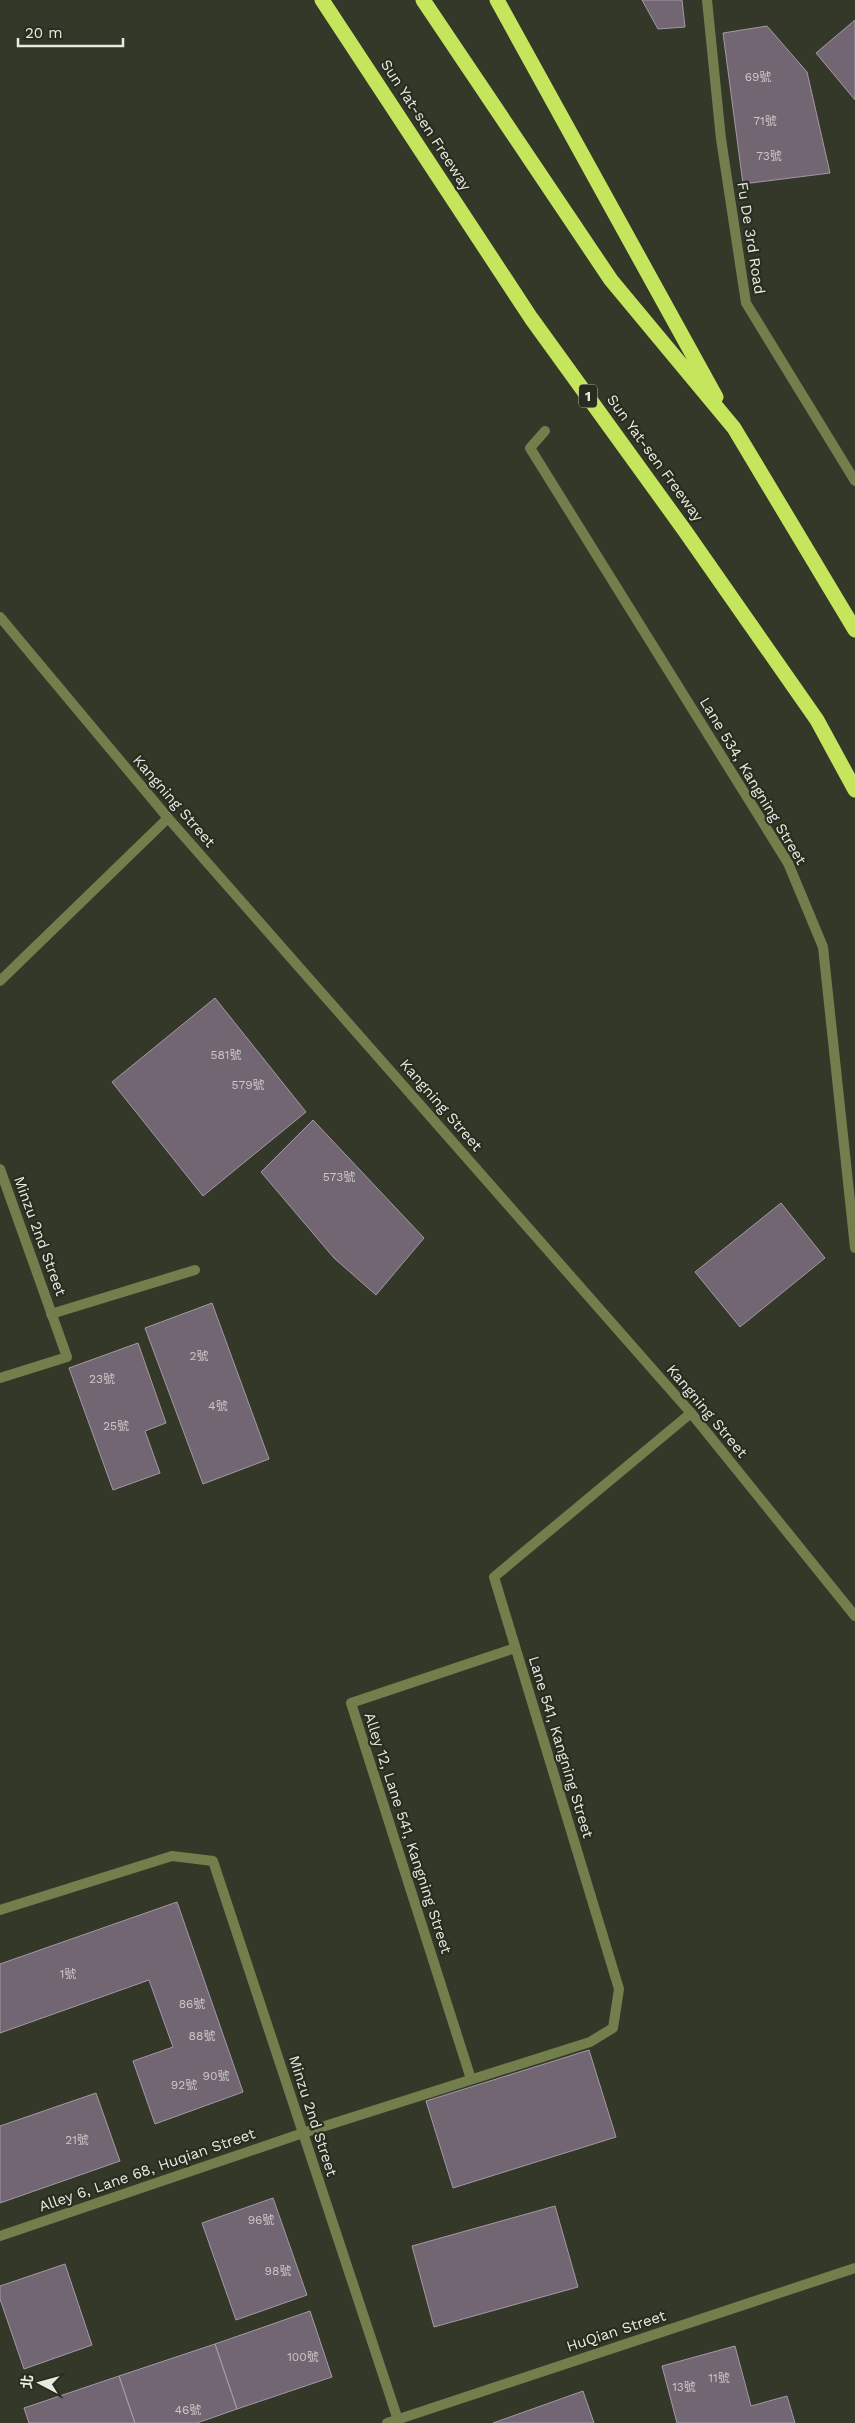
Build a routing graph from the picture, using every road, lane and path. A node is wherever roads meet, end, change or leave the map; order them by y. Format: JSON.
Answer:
{"nodes":[{"id":1,"x":322,"y":0,"type":"edge"},
{"id":2,"x":422,"y":0,"type":"edge"},
{"id":3,"x":497,"y":0,"type":"edge"},
{"id":4,"x":707,"y":0,"type":"edge"},
{"id":5,"x":734,"y":428,"type":"junction"},
{"id":6,"x":545,"y":431,"type":"dead end"},
{"id":7,"x":855,"y":482,"type":"edge"},
{"id":8,"x":0,"y":617,"type":"edge"},
{"id":9,"x":855,"y":630,"type":"edge"},
{"id":10,"x":855,"y":790,"type":"edge"},
{"id":11,"x":168,"y":818,"type":"junction"},
{"id":12,"x":0,"y":981,"type":"edge"},
{"id":13,"x":0,"y":1169,"type":"edge"},
{"id":14,"x":855,"y":1248,"type":"edge"},
{"id":15,"x":195,"y":1270,"type":"dead end"},
{"id":16,"x":51,"y":1314,"type":"junction"},
{"id":17,"x":0,"y":1378,"type":"edge"},
{"id":18,"x":691,"y":1413,"type":"junction"},
{"id":19,"x":855,"y":1616,"type":"edge"},
{"id":20,"x":515,"y":1648,"type":"junction"},
{"id":21,"x":0,"y":1910,"type":"edge"},
{"id":22,"x":471,"y":2079,"type":"junction"},
{"id":23,"x":303,"y":2133,"type":"junction"},
{"id":24,"x":0,"y":2236,"type":"edge"},
{"id":25,"x":855,"y":2268,"type":"edge"},
{"id":26,"x":398,"y":2421,"type":"edge"},
{"id":27,"x":387,"y":2423,"type":"edge"}],
"edges":[{"from":1,"to":10,"type":"highway","name":"Sun Yat-sen Freeway","number":"1"},
{"from":2,"to":5,"type":"highway"},
{"from":3,"to":5,"type":"highway"},
{"from":4,"to":7,"type":"street","name":"Fu De 3rd Road"},
{"from":5,"to":9,"type":"highway"},
{"from":6,"to":14,"type":"street","name":"Lane 534, Kangning Street"},
{"from":8,"to":11,"type":"street","name":"Kangning Street"},
{"from":11,"to":12,"type":"street"},
{"from":11,"to":18,"type":"street","name":"Kangning Street"},
{"from":13,"to":16,"type":"street","name":"Minzu 2nd Street"},
{"from":15,"to":16,"type":"street"},
{"from":16,"to":17,"type":"street","name":"Minzu 2nd Street"},
{"from":18,"to":19,"type":"street","name":"Kangning Street"},
{"from":18,"to":20,"type":"street","name":"Lane 541, Kangning Street"},
{"from":20,"to":22,"type":"street","name":"Lane 541, Kangning Street"},
{"from":20,"to":22,"type":"street","name":"Alley 12, Lane 541, Kangning Street"},
{"from":21,"to":23,"type":"street","name":"Minzu 2nd Street"},
{"from":22,"to":23,"type":"street","name":"Lane 541, Kangning Street"},
{"from":23,"to":24,"type":"street","name":"Alley 6, Lane 68, Huqian Street"},
{"from":23,"to":26,"type":"street","name":"Minzu 2nd Street"},
{"from":25,"to":26,"type":"street","name":"HuQian Street"},
{"from":26,"to":27,"type":"street","name":"HuQian Street"}]}
